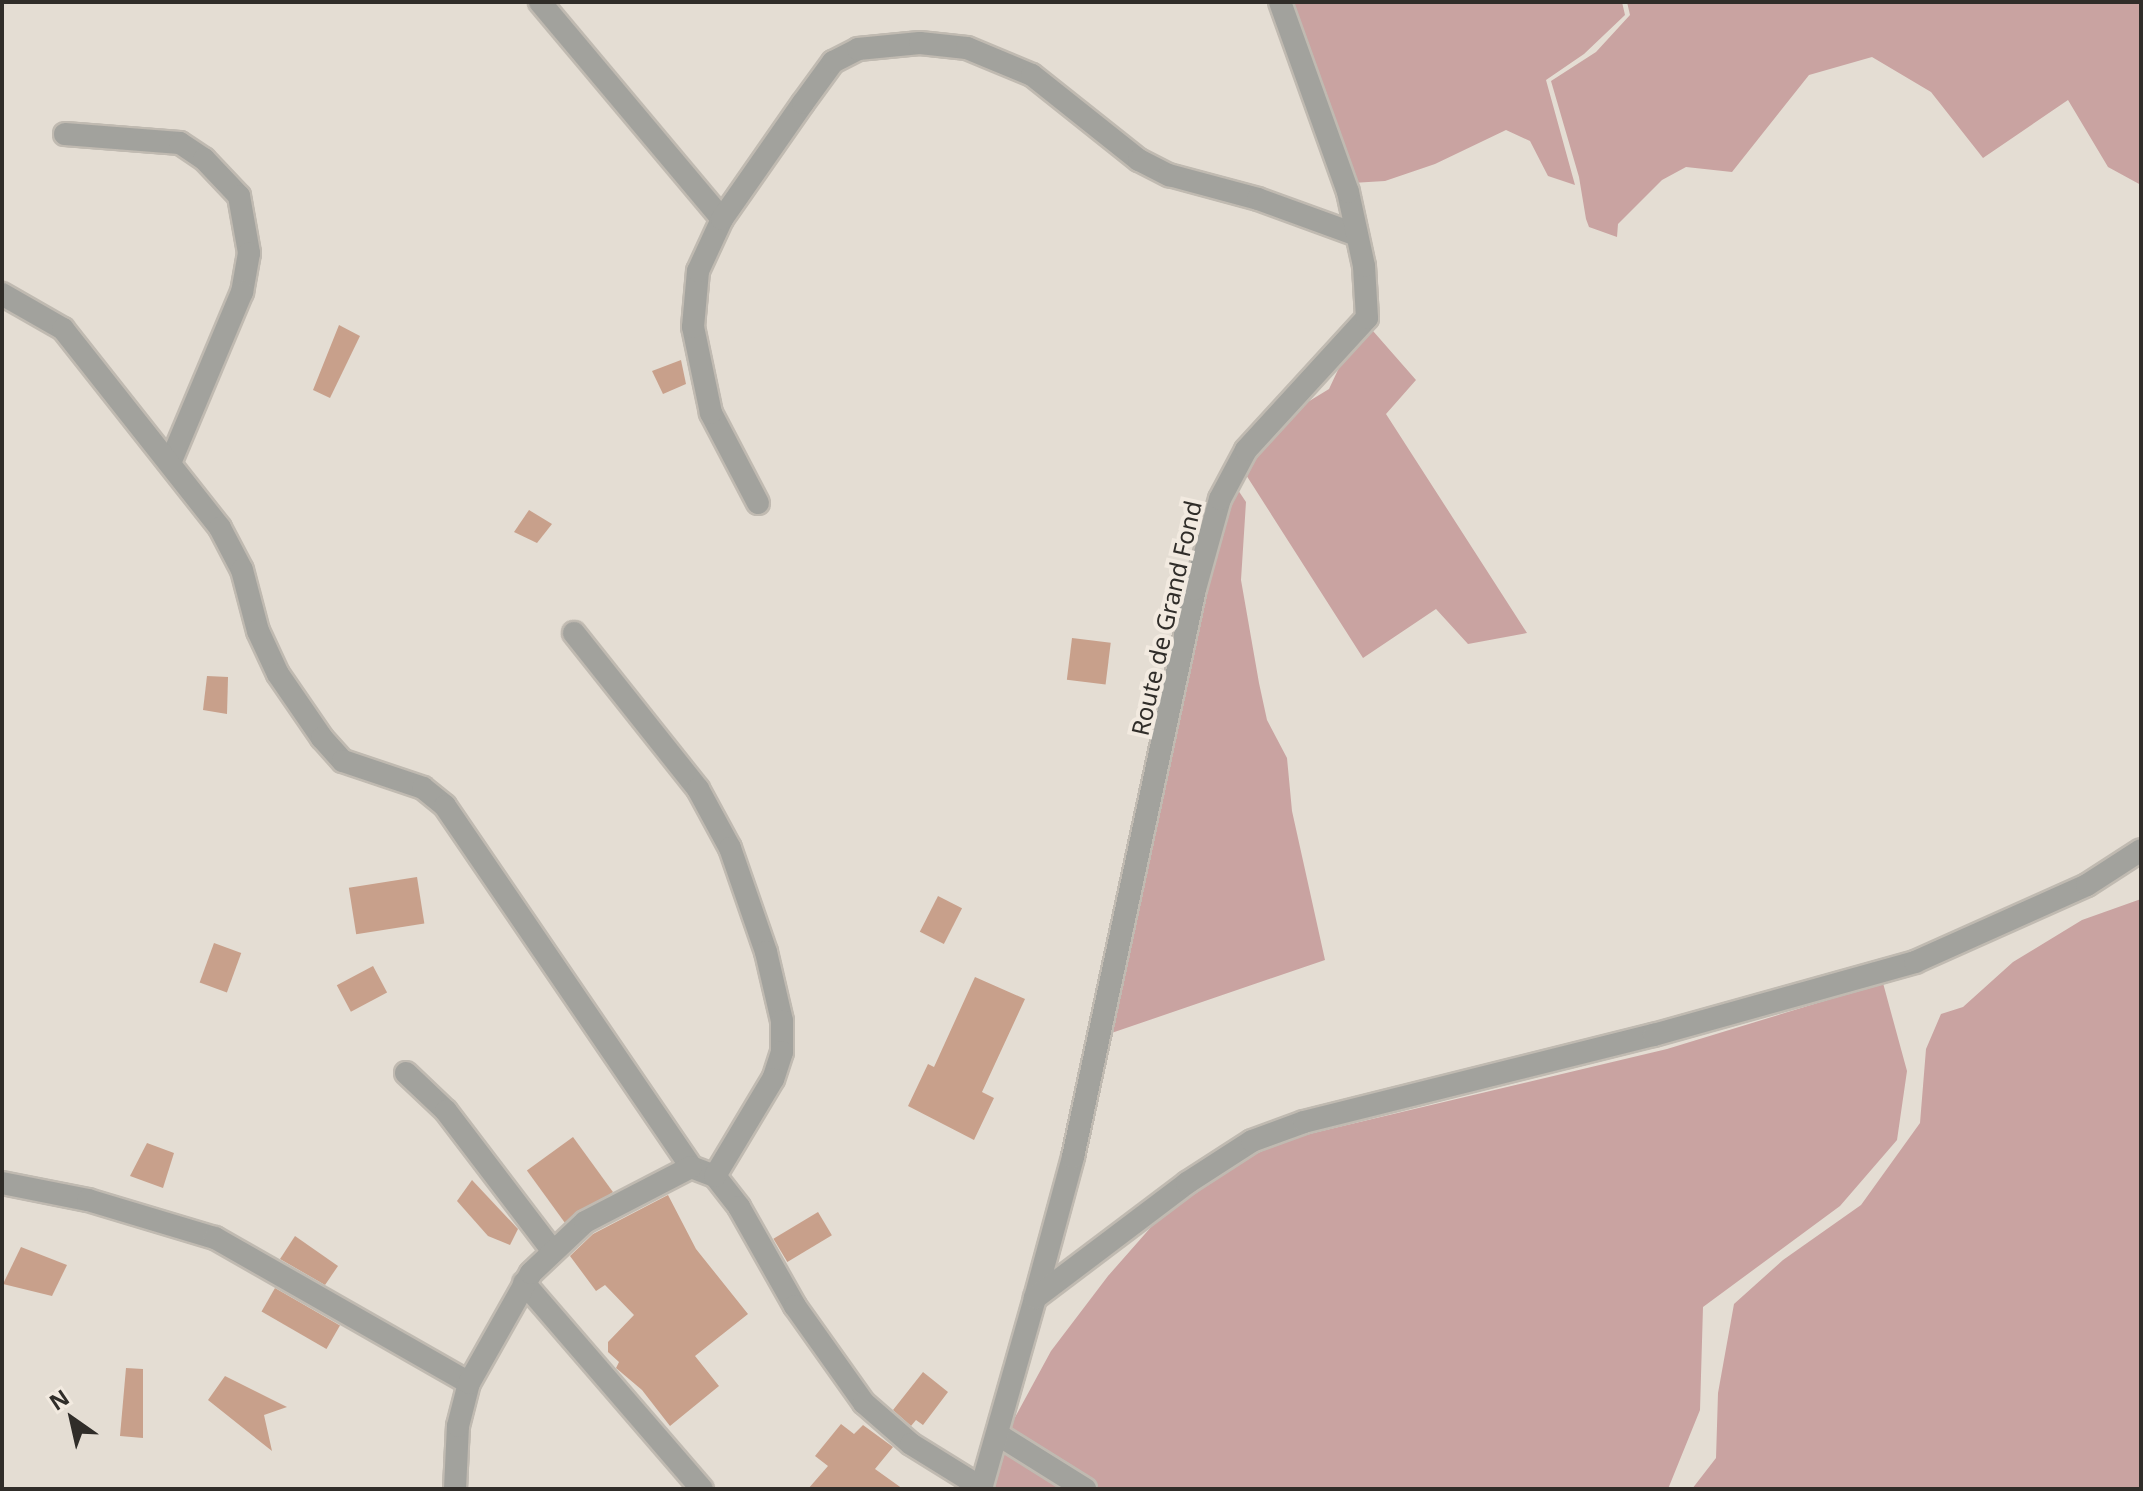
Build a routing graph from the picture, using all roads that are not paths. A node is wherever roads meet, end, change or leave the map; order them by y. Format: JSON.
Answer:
{"nodes":[{"id":1,"x":540,"y":2,"type":"edge"},
{"id":2,"x":1280,"y":2,"type":"edge"},
{"id":3,"x":65,"y":134,"type":"dead end"},
{"id":4,"x":722,"y":219,"type":"junction"},
{"id":5,"x":1357,"y":235,"type":"junction"},
{"id":6,"x":2,"y":294,"type":"edge"},
{"id":7,"x":171,"y":461,"type":"junction"},
{"id":8,"x":758,"y":503,"type":"dead end"},
{"id":9,"x":574,"y":633,"type":"dead end"},
{"id":10,"x":2141,"y":850,"type":"edge"},
{"id":11,"x":406,"y":1073,"type":"dead end"},
{"id":12,"x":691,"y":1167,"type":"junction"},
{"id":13,"x":715,"y":1176,"type":"junction"},
{"id":14,"x":2,"y":1183,"type":"edge"},
{"id":15,"x":551,"y":1249,"type":"junction"},
{"id":16,"x":524,"y":1283,"type":"junction"},
{"id":17,"x":1035,"y":1298,"type":"junction"},
{"id":18,"x":469,"y":1383,"type":"junction"},
{"id":19,"x":997,"y":1434,"type":"junction"},
{"id":20,"x":981,"y":1488,"type":"edge"},
{"id":21,"x":455,"y":1489,"type":"edge"},
{"id":22,"x":702,"y":1489,"type":"edge"},
{"id":23,"x":1085,"y":1489,"type":"edge"}],
"edges":[{"from":1,"to":4,"type":"street"},
{"from":2,"to":5,"type":"street","name":"Route de Grand Fond"},
{"from":3,"to":7,"type":"street"},
{"from":4,"to":5,"type":"street"},
{"from":4,"to":8,"type":"street"},
{"from":5,"to":17,"type":"street","name":"Route de Grand Fond"},
{"from":6,"to":7,"type":"street"},
{"from":7,"to":12,"type":"street"},
{"from":9,"to":13,"type":"street"},
{"from":10,"to":17,"type":"street"},
{"from":11,"to":15,"type":"street"},
{"from":12,"to":13,"type":"street"},
{"from":12,"to":15,"type":"street"},
{"from":13,"to":20,"type":"street"},
{"from":14,"to":18,"type":"street"},
{"from":15,"to":16,"type":"street"},
{"from":16,"to":18,"type":"street"},
{"from":16,"to":22,"type":"street"},
{"from":17,"to":19,"type":"street","name":"Route de Grand Fond"},
{"from":18,"to":21,"type":"street"},
{"from":19,"to":20,"type":"street","name":"Route de Grand Fond"},
{"from":19,"to":23,"type":"street"}]}
